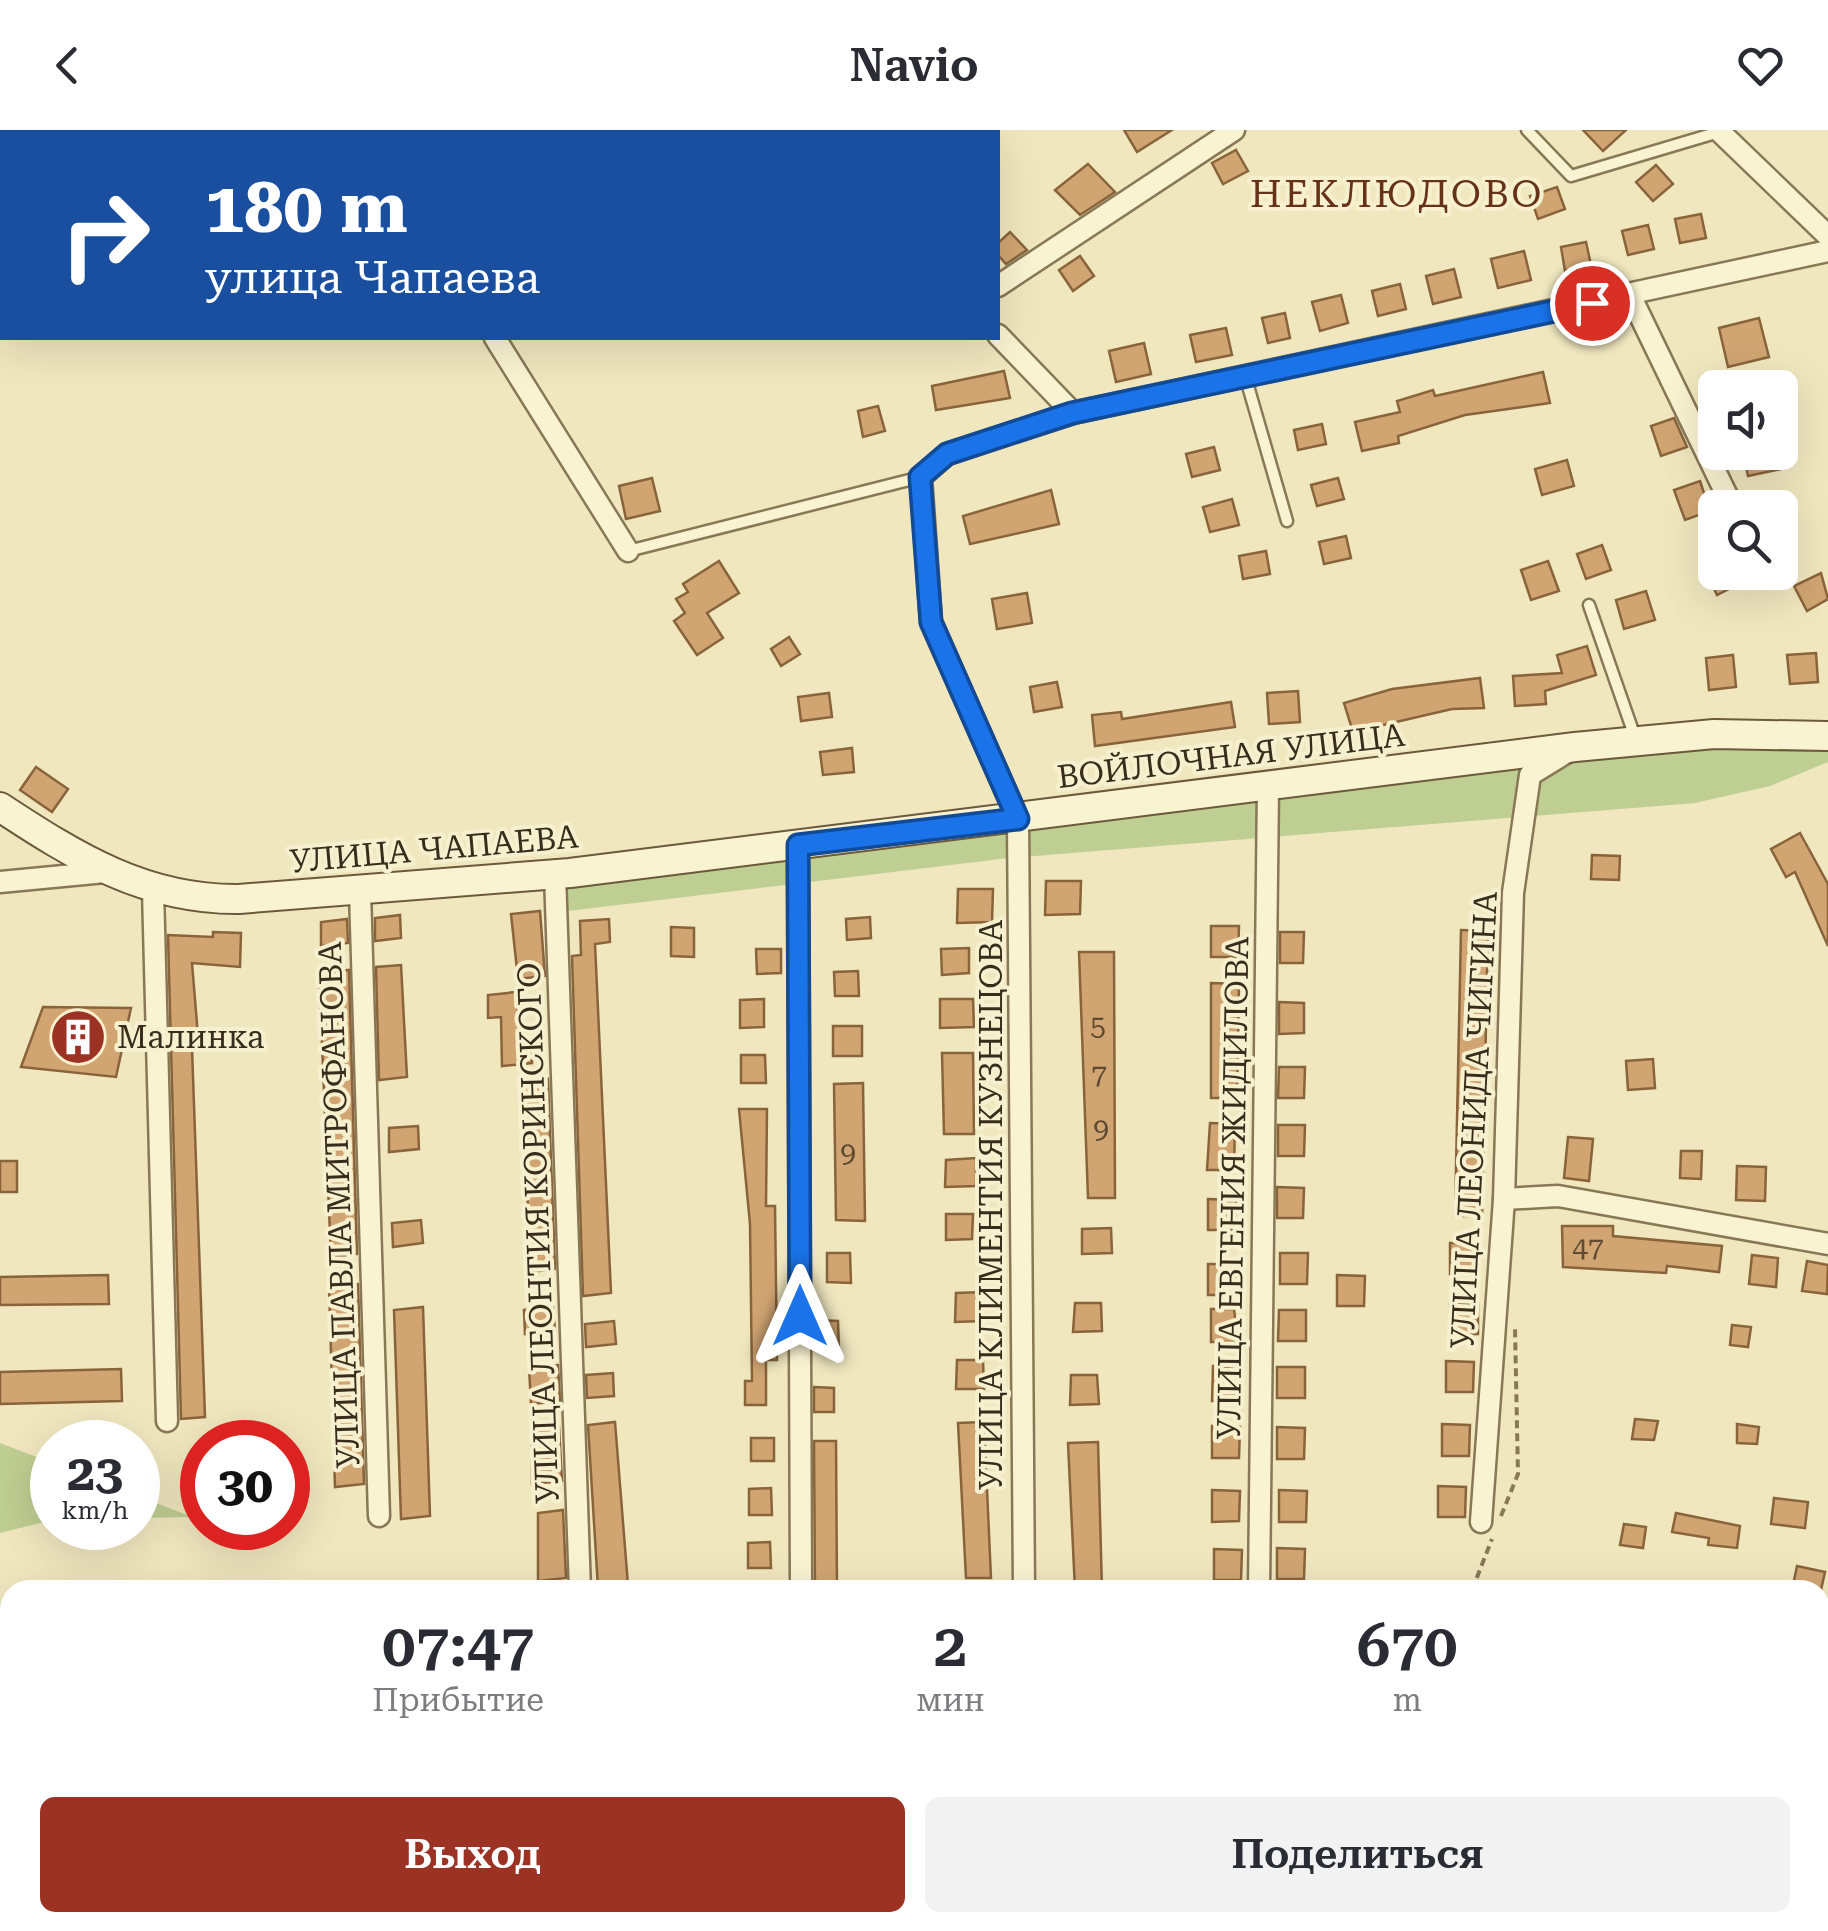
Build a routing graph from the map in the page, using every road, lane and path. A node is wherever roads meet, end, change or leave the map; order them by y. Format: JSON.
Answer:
{"nodes":[{"id":1,"x":1234,"y":130,"type":"edge"},
{"id":2,"x":1527,"y":130,"type":"edge"},
{"id":3,"x":1719,"y":131,"type":"edge"},
{"id":4,"x":1828,"y":236,"type":"edge"},
{"id":5,"x":1828,"y":251,"type":"edge"},
{"id":6,"x":1000,"y":285,"type":"edge"},
{"id":7,"x":1630,"y":295,"type":"junction"},
{"id":8,"x":1000,"y":338,"type":"edge"},
{"id":9,"x":496,"y":340,"type":"edge"},
{"id":10,"x":1246,"y":379,"type":"junction"},
{"id":11,"x":1072,"y":413,"type":"junction"},
{"id":12,"x":920,"y":477,"type":"junction"},
{"id":13,"x":1725,"y":490,"type":"edge"},
{"id":14,"x":1287,"y":521,"type":"dead end"},
{"id":15,"x":628,"y":551,"type":"joint"},
{"id":16,"x":1589,"y":604,"type":"dead end"},
{"id":17,"x":1828,"y":736,"type":"edge"},
{"id":18,"x":1636,"y":742,"type":"junction"},
{"id":19,"x":1575,"y":747,"type":"junction"},
{"id":20,"x":1268,"y":786,"type":"junction"},
{"id":21,"x":0,"y":807,"type":"edge"},
{"id":22,"x":1018,"y":819,"type":"junction"},
{"id":23,"x":895,"y":834,"type":"joint"},
{"id":24,"x":798,"y":845,"type":"junction"},
{"id":25,"x":105,"y":872,"type":"junction"},
{"id":26,"x":555,"y":874,"type":"junction"},
{"id":27,"x":0,"y":882,"type":"edge"},
{"id":28,"x":153,"y":890,"type":"junction"},
{"id":29,"x":360,"y":892,"type":"junction"},
{"id":30,"x":1504,"y":1199,"type":"junction"},
{"id":31,"x":1828,"y":1244,"type":"edge"},
{"id":32,"x":167,"y":1421,"type":"dead end"},
{"id":33,"x":379,"y":1516,"type":"dead end"},
{"id":34,"x":1480,"y":1522,"type":"dead end"},
{"id":35,"x":580,"y":1580,"type":"edge"},
{"id":36,"x":801,"y":1580,"type":"edge"},
{"id":37,"x":1024,"y":1580,"type":"edge"},
{"id":38,"x":1259,"y":1580,"type":"edge"}],
"edges":[{"from":1,"to":6,"type":"street"},
{"from":2,"to":3,"type":"lane"},
{"from":3,"to":4,"type":"street"},
{"from":5,"to":7,"type":"street"},
{"from":7,"to":10,"type":"street"},
{"from":7,"to":13,"type":"street"},
{"from":8,"to":11,"type":"street"},
{"from":9,"to":15,"type":"street"},
{"from":10,"to":11,"type":"street"},
{"from":10,"to":14,"type":"lane"},
{"from":11,"to":12,"type":"street"},
{"from":12,"to":15,"type":"lane"},
{"from":12,"to":22,"type":"street"},
{"from":16,"to":18,"type":"lane"},
{"from":17,"to":18,"type":"street","name":"ВОЙЛОЧНАЯ УЛИЦА"},
{"from":18,"to":19,"type":"street","name":"ВОЙЛОЧНАЯ УЛИЦА"},
{"from":19,"to":20,"type":"street","name":"ВОЙЛОЧНАЯ УЛИЦА"},
{"from":19,"to":30,"type":"street","name":"УЛИЦА ЛЕОНИДА ЧИГИНА"},
{"from":20,"to":22,"type":"street","name":"ВОЙЛОЧНАЯ УЛИЦА"},
{"from":20,"to":38,"type":"street","name":"УЛИЦА ЕВГЕНИЯ ЖИДИЛОВА"},
{"from":21,"to":25,"type":"street","name":"УЛИЦА ЧАПАЕВА"},
{"from":22,"to":23,"type":"street","name":"ВОЙЛОЧНАЯ УЛИЦА"},
{"from":22,"to":37,"type":"street","name":"УЛИЦА КЛИМЕНТИЯ КУЗНЕЦОВА"},
{"from":23,"to":24,"type":"street","name":"УЛИЦА ЧАПАЕВА"},
{"from":24,"to":26,"type":"street","name":"УЛИЦА ЧАПАЕВА"},
{"from":24,"to":36,"type":"street"},
{"from":25,"to":27,"type":"street"},
{"from":25,"to":28,"type":"street","name":"УЛИЦА ЧАПАЕВА"},
{"from":26,"to":29,"type":"street","name":"УЛИЦА ЧАПАЕВА"},
{"from":26,"to":35,"type":"street","name":"УЛИЦА ЛЕОНТИЯ КОРИНСКОГО"},
{"from":28,"to":29,"type":"street","name":"УЛИЦА ЧАПАЕВА"},
{"from":28,"to":32,"type":"street"},
{"from":29,"to":33,"type":"street","name":"УЛИЦА ПАВЛА МИТРОФАНОВА"},
{"from":30,"to":31,"type":"street"},
{"from":30,"to":34,"type":"street","name":"УЛИЦА ЛЕОНИДА ЧИГИНА"}]}
